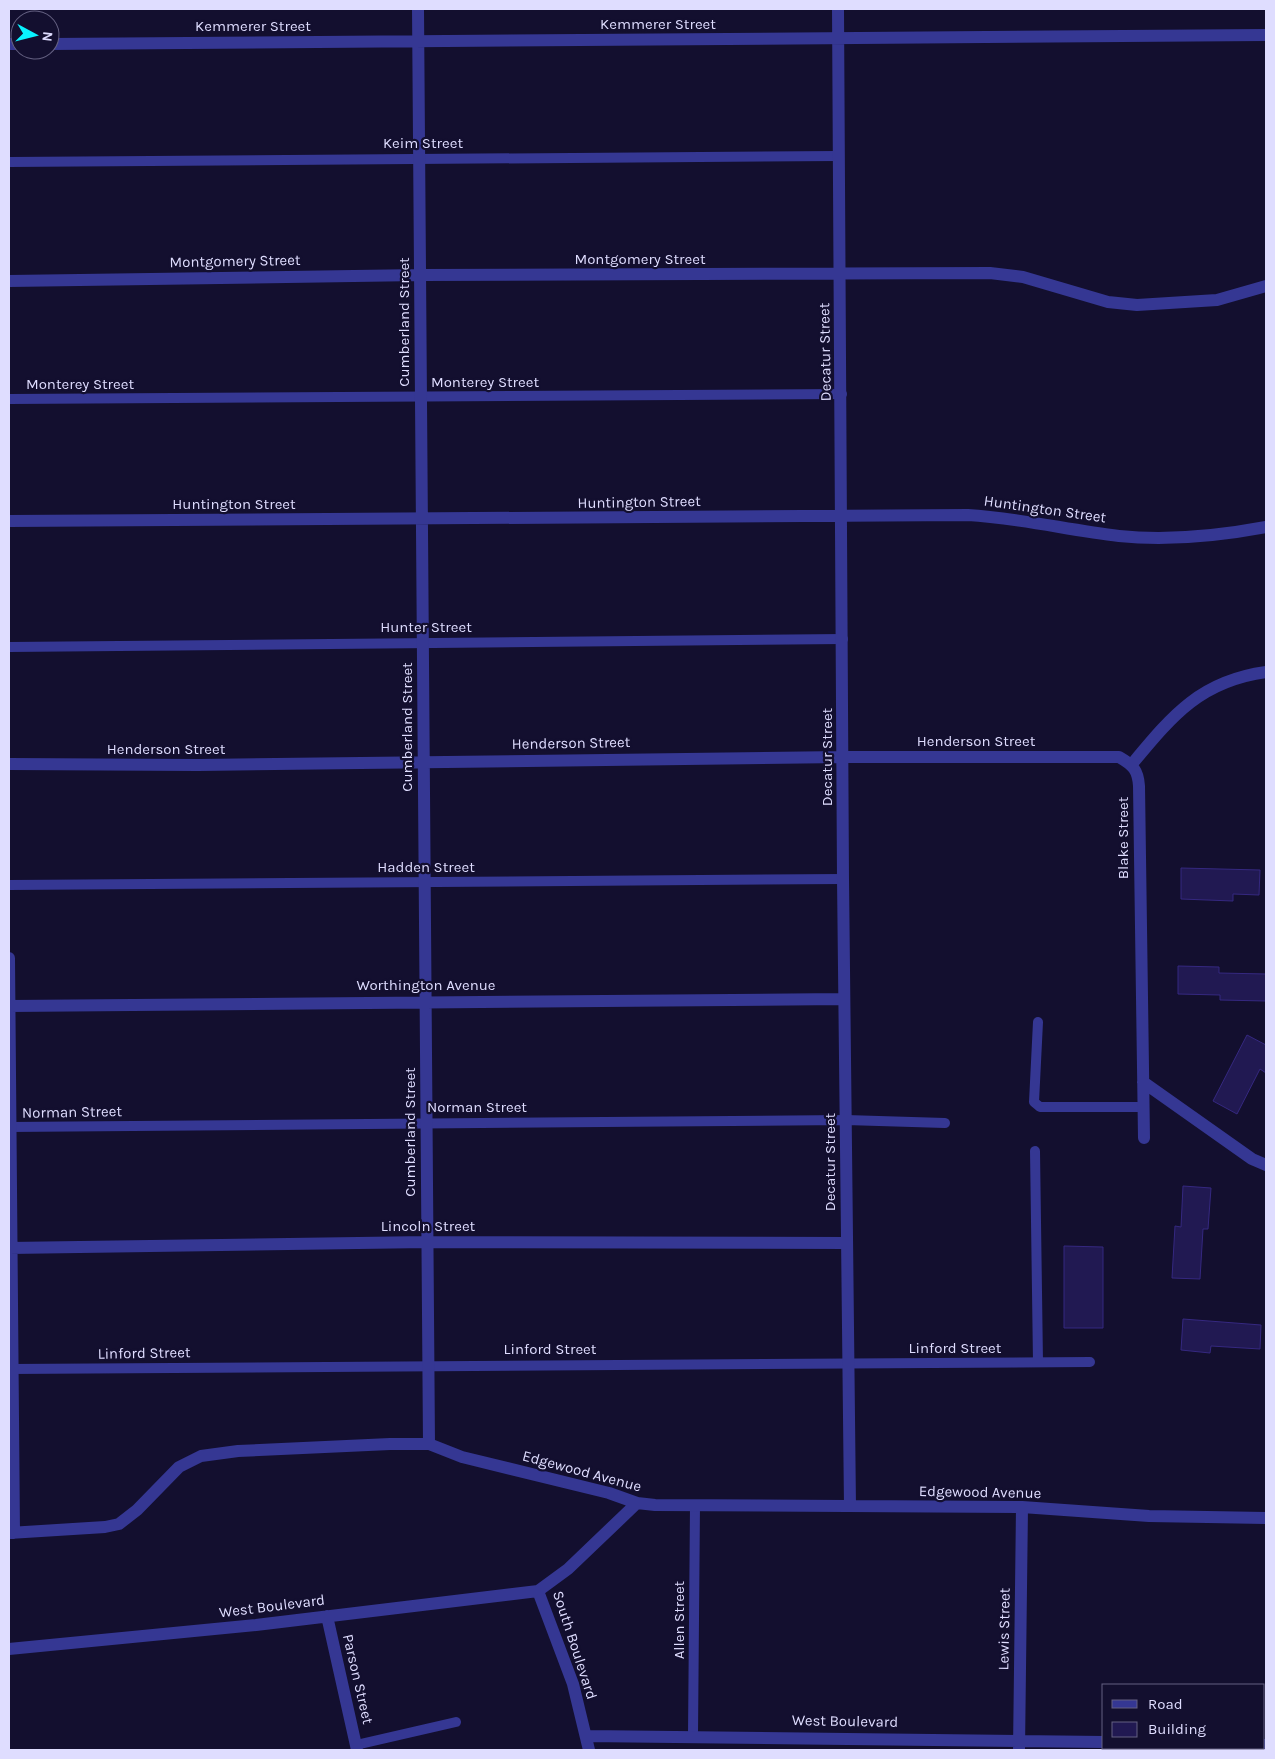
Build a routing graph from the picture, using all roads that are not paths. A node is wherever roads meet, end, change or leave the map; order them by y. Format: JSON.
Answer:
{"nodes":[{"id":1,"x":418,"y":9,"type":"edge"},
{"id":2,"x":838,"y":9,"type":"edge"},
{"id":3,"x":1266,"y":35,"type":"edge"},
{"id":4,"x":838,"y":39,"type":"junction"},
{"id":5,"x":418,"y":41,"type":"junction"},
{"id":6,"x":60,"y":44,"type":"edge"},
{"id":7,"x":838,"y":156,"type":"junction"},
{"id":8,"x":419,"y":158,"type":"junction"},
{"id":9,"x":9,"y":162,"type":"edge"},
{"id":10,"x":840,"y":274,"type":"junction"},
{"id":11,"x":420,"y":275,"type":"junction"},
{"id":12,"x":9,"y":281,"type":"edge"},
{"id":13,"x":1266,"y":286,"type":"edge"},
{"id":14,"x":842,"y":394,"type":"junction"},
{"id":15,"x":421,"y":397,"type":"junction"},
{"id":16,"x":9,"y":399,"type":"edge"},
{"id":17,"x":842,"y":516,"type":"junction"},
{"id":18,"x":422,"y":520,"type":"junction"},
{"id":19,"x":9,"y":522,"type":"edge"},
{"id":20,"x":1266,"y":527,"type":"edge"},
{"id":21,"x":843,"y":640,"type":"junction"},
{"id":22,"x":423,"y":642,"type":"junction"},
{"id":23,"x":9,"y":647,"type":"edge"},
{"id":24,"x":1266,"y":672,"type":"edge"},
{"id":25,"x":844,"y":757,"type":"junction"},
{"id":26,"x":424,"y":761,"type":"junction"},
{"id":27,"x":9,"y":764,"type":"edge"},
{"id":28,"x":1132,"y":764,"type":"junction"},
{"id":29,"x":843,"y":879,"type":"junction"},
{"id":30,"x":424,"y":882,"type":"junction"},
{"id":31,"x":9,"y":885,"type":"edge"},
{"id":32,"x":9,"y":958,"type":"edge"},
{"id":33,"x":844,"y":999,"type":"junction"},
{"id":34,"x":425,"y":1001,"type":"junction"},
{"id":35,"x":9,"y":1006,"type":"edge"},
{"id":36,"x":1038,"y":1022,"type":"dead end"},
{"id":37,"x":1143,"y":1082,"type":"junction"},
{"id":38,"x":1143,"y":1107,"type":"junction"},
{"id":39,"x":846,"y":1120,"type":"junction"},
{"id":40,"x":426,"y":1122,"type":"junction"},
{"id":41,"x":945,"y":1123,"type":"dead end"},
{"id":42,"x":10,"y":1127,"type":"edge"},
{"id":43,"x":1144,"y":1138,"type":"dead end"},
{"id":44,"x":1035,"y":1151,"type":"dead end"},
{"id":45,"x":1266,"y":1166,"type":"edge"},
{"id":46,"x":427,"y":1242,"type":"junction"},
{"id":47,"x":846,"y":1243,"type":"junction"},
{"id":48,"x":10,"y":1248,"type":"edge"},
{"id":49,"x":1038,"y":1362,"type":"junction"},
{"id":50,"x":1090,"y":1362,"type":"dead end"},
{"id":51,"x":848,"y":1363,"type":"junction"},
{"id":52,"x":428,"y":1365,"type":"junction"},
{"id":53,"x":11,"y":1369,"type":"edge"},
{"id":54,"x":428,"y":1444,"type":"junction"},
{"id":55,"x":637,"y":1504,"type":"junction"},
{"id":56,"x":695,"y":1505,"type":"junction"},
{"id":57,"x":850,"y":1506,"type":"junction"},
{"id":58,"x":1022,"y":1507,"type":"junction"},
{"id":59,"x":1266,"y":1518,"type":"edge"},
{"id":60,"x":11,"y":1533,"type":"edge"},
{"id":61,"x":538,"y":1591,"type":"junction"},
{"id":62,"x":327,"y":1616,"type":"junction"},
{"id":63,"x":9,"y":1649,"type":"edge"},
{"id":64,"x":456,"y":1722,"type":"dead end"},
{"id":65,"x":693,"y":1735,"type":"junction"},
{"id":66,"x":586,"y":1736,"type":"junction"},
{"id":67,"x":1102,"y":1742,"type":"edge"},
{"id":68,"x":1020,"y":1745,"type":"edge"},
{"id":69,"x":356,"y":1748,"type":"edge"},
{"id":70,"x":589,"y":1750,"type":"edge"}],
"edges":[{"from":1,"to":5,"type":"street","name":"Cumberland Street"},
{"from":2,"to":4,"type":"street","name":"Decatur Street"},
{"from":3,"to":4,"type":"street","name":"Kemmerer Street"},
{"from":4,"to":5,"type":"street","name":"Kemmerer Street"},
{"from":4,"to":7,"type":"street","name":"Decatur Street"},
{"from":5,"to":6,"type":"street","name":"Kemmerer Street"},
{"from":5,"to":8,"type":"street","name":"Cumberland Street"},
{"from":7,"to":8,"type":"lane","name":"Keim Street"},
{"from":7,"to":10,"type":"street","name":"Decatur Street"},
{"from":8,"to":9,"type":"lane","name":"Keim Street"},
{"from":8,"to":11,"type":"street","name":"Cumberland Street"},
{"from":10,"to":11,"type":"street","name":"Montgomery Street"},
{"from":10,"to":13,"type":"street","name":"Montgomery Street"},
{"from":10,"to":14,"type":"street","name":"Decatur Street"},
{"from":11,"to":12,"type":"street","name":"Montgomery Street"},
{"from":11,"to":15,"type":"street","name":"Cumberland Street"},
{"from":14,"to":15,"type":"lane","name":"Monterey Street"},
{"from":14,"to":17,"type":"street","name":"Decatur Street"},
{"from":15,"to":16,"type":"lane","name":"Monterey Street"},
{"from":15,"to":18,"type":"street","name":"Cumberland Street"},
{"from":17,"to":18,"type":"street","name":"Huntington Street"},
{"from":17,"to":20,"type":"street","name":"Huntington Street"},
{"from":17,"to":21,"type":"street","name":"Decatur Street"},
{"from":18,"to":19,"type":"street","name":"Huntington Street"},
{"from":18,"to":22,"type":"street","name":"Cumberland Street"},
{"from":21,"to":22,"type":"lane","name":"Hunter Street"},
{"from":21,"to":25,"type":"street","name":"Decatur Street"},
{"from":22,"to":23,"type":"lane","name":"Hunter Street"},
{"from":22,"to":26,"type":"street","name":"Cumberland Street"},
{"from":24,"to":28,"type":"street"},
{"from":25,"to":26,"type":"street","name":"Henderson Street"},
{"from":25,"to":28,"type":"street","name":"Henderson Street"},
{"from":25,"to":29,"type":"street","name":"Decatur Street"},
{"from":26,"to":27,"type":"street","name":"Henderson Street"},
{"from":26,"to":30,"type":"street","name":"Cumberland Street"},
{"from":28,"to":37,"type":"street","name":"Blake Street"},
{"from":29,"to":30,"type":"lane","name":"Hadden Street"},
{"from":29,"to":33,"type":"street","name":"Decatur Street"},
{"from":30,"to":31,"type":"lane","name":"Hadden Street"},
{"from":30,"to":34,"type":"street","name":"Cumberland Street"},
{"from":32,"to":35,"type":"street"},
{"from":33,"to":34,"type":"street","name":"Worthington Avenue"},
{"from":33,"to":39,"type":"street","name":"Decatur Street"},
{"from":34,"to":35,"type":"street","name":"Worthington Avenue"},
{"from":34,"to":40,"type":"street","name":"Cumberland Street"},
{"from":35,"to":42,"type":"street"},
{"from":36,"to":38,"type":"lane"},
{"from":37,"to":38,"type":"street","name":"Blake Street"},
{"from":37,"to":45,"type":"street"},
{"from":38,"to":43,"type":"street","name":"Blake Street"},
{"from":39,"to":40,"type":"lane","name":"Norman Street"},
{"from":39,"to":41,"type":"lane","name":"Norman Street"},
{"from":39,"to":47,"type":"street","name":"Decatur Street"},
{"from":40,"to":42,"type":"lane","name":"Norman Street"},
{"from":40,"to":46,"type":"street","name":"Cumberland Street"},
{"from":42,"to":48,"type":"street"},
{"from":44,"to":49,"type":"lane"},
{"from":46,"to":47,"type":"street","name":"Lincoln Street"},
{"from":46,"to":48,"type":"street","name":"Lincoln Street"},
{"from":46,"to":52,"type":"street","name":"Cumberland Street"},
{"from":47,"to":51,"type":"street","name":"Decatur Street"},
{"from":48,"to":53,"type":"street"},
{"from":49,"to":50,"type":"lane","name":"Linford Street"},
{"from":49,"to":51,"type":"lane","name":"Linford Street"},
{"from":51,"to":52,"type":"lane","name":"Linford Street"},
{"from":51,"to":57,"type":"street","name":"Decatur Street"},
{"from":52,"to":53,"type":"lane","name":"Linford Street"},
{"from":52,"to":54,"type":"street","name":"Cumberland Street"},
{"from":53,"to":60,"type":"street"},
{"from":54,"to":55,"type":"street","name":"Edgewood Avenue"},
{"from":54,"to":60,"type":"street","name":"Edgewood Avenue"},
{"from":55,"to":56,"type":"street","name":"Edgewood Avenue"},
{"from":55,"to":61,"type":"street","name":"South Boulevard"},
{"from":56,"to":57,"type":"street","name":"Edgewood Avenue"},
{"from":56,"to":65,"type":"lane","name":"Allen Street"},
{"from":57,"to":58,"type":"street","name":"Edgewood Avenue"},
{"from":58,"to":59,"type":"street","name":"Edgewood Avenue"},
{"from":58,"to":68,"type":"street","name":"Lewis Street"},
{"from":61,"to":62,"type":"street","name":"West Boulevard"},
{"from":61,"to":66,"type":"street","name":"South Boulevard"},
{"from":62,"to":63,"type":"street","name":"West Boulevard"},
{"from":62,"to":69,"type":"street","name":"Parson Street"},
{"from":64,"to":69,"type":"lane"},
{"from":65,"to":66,"type":"street","name":"West Boulevard"},
{"from":65,"to":68,"type":"street","name":"West Boulevard"},
{"from":66,"to":70,"type":"street","name":"South Boulevard"},
{"from":67,"to":68,"type":"street","name":"West Boulevard"}]}
